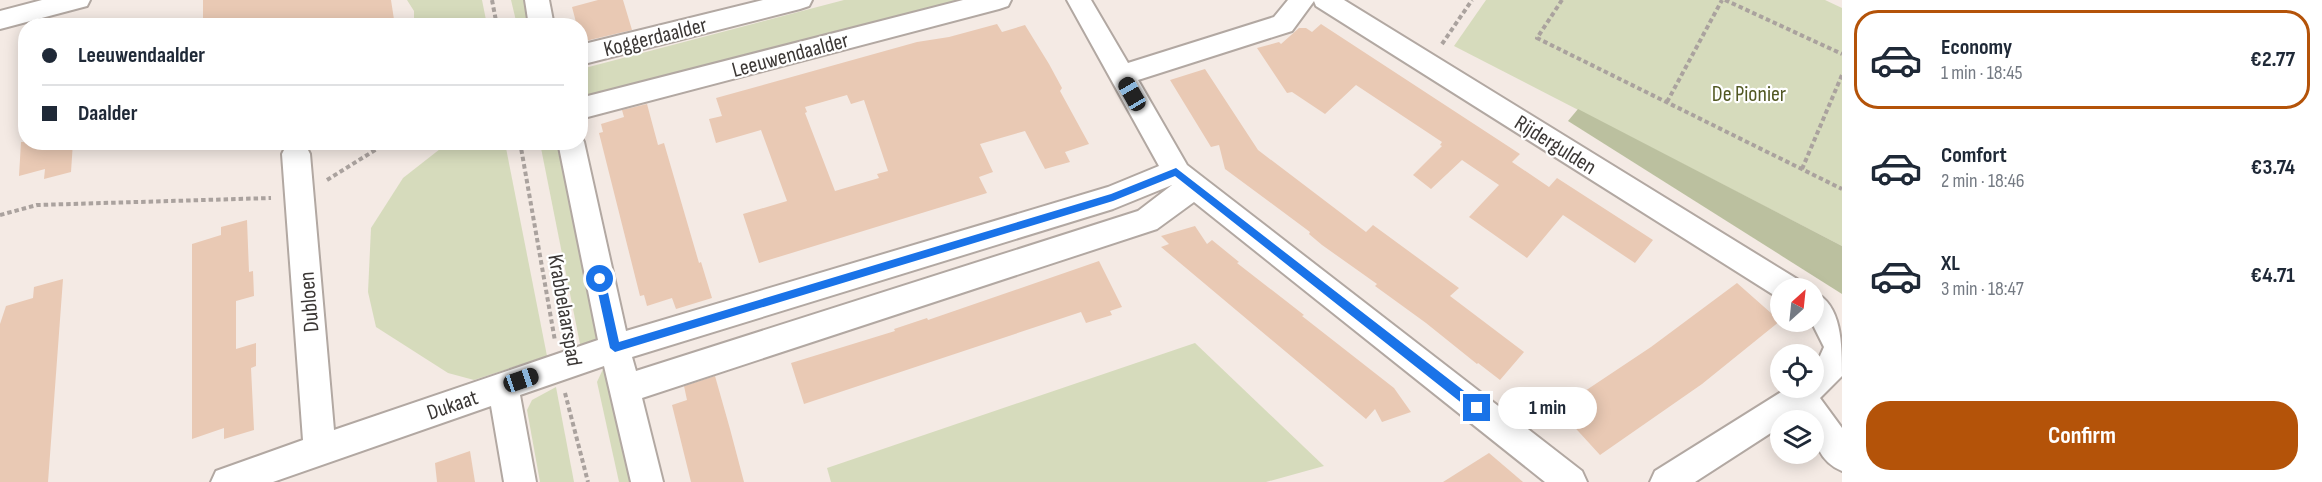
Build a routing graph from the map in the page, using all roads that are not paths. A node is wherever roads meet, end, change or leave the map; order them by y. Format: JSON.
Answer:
{"nodes":[{"id":1,"x":78,"y":0,"type":"edge"},
{"id":2,"x":537,"y":0,"type":"edge"},
{"id":3,"x":800,"y":0,"type":"edge"},
{"id":4,"x":999,"y":0,"type":"edge"},
{"id":5,"x":1079,"y":0,"type":"edge"},
{"id":6,"x":1302,"y":0,"type":"edge"},
{"id":7,"x":1325,"y":0,"type":"edge"},
{"id":8,"x":540,"y":18,"type":"edge"},
{"id":9,"x":0,"y":20,"type":"edge"},
{"id":10,"x":588,"y":53,"type":"edge"},
{"id":11,"x":1121,"y":75,"type":"junction"},
{"id":12,"x":588,"y":106,"type":"edge"},
{"id":13,"x":573,"y":150,"type":"edge"},
{"id":14,"x":296,"y":154,"type":"dead end"},
{"id":15,"x":1185,"y":179,"type":"junction"},
{"id":16,"x":1771,"y":278,"type":"edge"},
{"id":17,"x":1824,"y":319,"type":"edge"},
{"id":18,"x":615,"y":348,"type":"junction"},
{"id":19,"x":1824,"y":373,"type":"edge"},
{"id":20,"x":502,"y":387,"type":"junction"},
{"id":21,"x":625,"y":389,"type":"junction"},
{"id":22,"x":1794,"y":398,"type":"edge"},
{"id":23,"x":1813,"y":398,"type":"edge"},
{"id":24,"x":320,"y":450,"type":"junction"},
{"id":25,"x":1842,"y":455,"type":"edge"},
{"id":26,"x":227,"y":482,"type":"edge"},
{"id":27,"x":520,"y":482,"type":"edge"},
{"id":28,"x":647,"y":482,"type":"edge"},
{"id":29,"x":1571,"y":482,"type":"edge"},
{"id":30,"x":1666,"y":482,"type":"edge"}],
"edges":[{"from":1,"to":9,"type":"street"},
{"from":2,"to":8,"type":"street"},
{"from":3,"to":10,"type":"street","name":"Koggerdaalder"},
{"from":4,"to":12,"type":"street","name":"Leeuwendaalder"},
{"from":5,"to":11,"type":"street"},
{"from":6,"to":11,"type":"street"},
{"from":7,"to":16,"type":"street","name":"Rijdergulden"},
{"from":11,"to":15,"type":"street"},
{"from":13,"to":18,"type":"street"},
{"from":14,"to":24,"type":"street","name":"Dubloen"},
{"from":15,"to":18,"type":"street","name":"Dukaat"},
{"from":15,"to":21,"type":"street"},
{"from":15,"to":29,"type":"street"},
{"from":17,"to":19,"type":"street"},
{"from":18,"to":20,"type":"street","name":"Dukaat"},
{"from":18,"to":21,"type":"street"},
{"from":20,"to":24,"type":"street","name":"Dukaat"},
{"from":20,"to":27,"type":"street"},
{"from":21,"to":28,"type":"street"},
{"from":22,"to":30,"type":"street"},
{"from":23,"to":25,"type":"street"},
{"from":24,"to":26,"type":"street","name":"Dukaat"}]}
